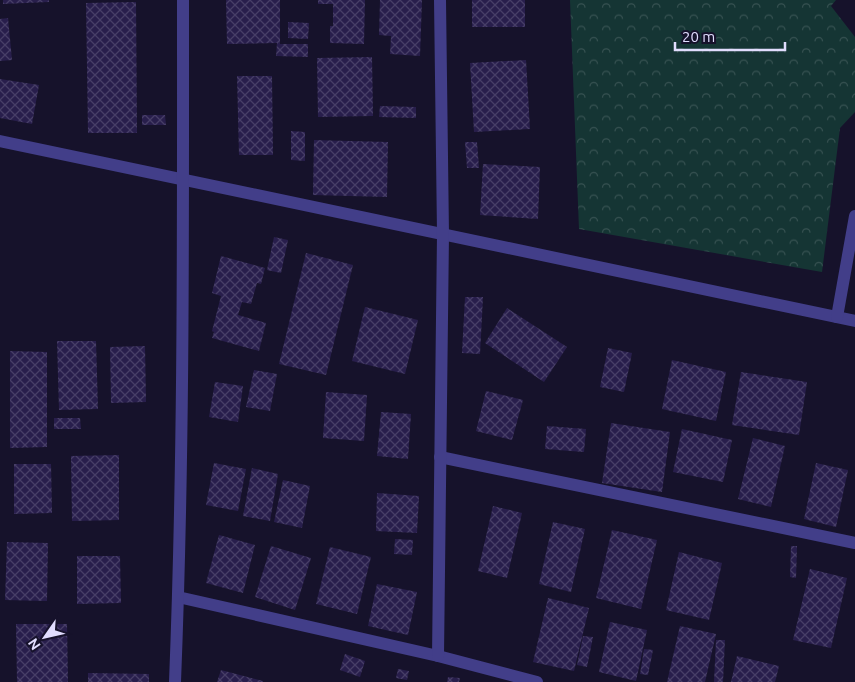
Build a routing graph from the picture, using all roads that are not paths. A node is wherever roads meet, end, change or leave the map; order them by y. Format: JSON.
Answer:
{"nodes":[{"id":1,"x":183,"y":0,"type":"edge"},
{"id":2,"x":440,"y":0,"type":"edge"},
{"id":3,"x":0,"y":142,"type":"edge"},
{"id":4,"x":183,"y":180,"type":"junction"},
{"id":5,"x":855,"y":216,"type":"edge"},
{"id":6,"x":443,"y":234,"type":"junction"},
{"id":7,"x":837,"y":317,"type":"junction"},
{"id":8,"x":855,"y":321,"type":"edge"},
{"id":9,"x":440,"y":457,"type":"junction"},
{"id":10,"x":855,"y":543,"type":"edge"},
{"id":11,"x":178,"y":597,"type":"junction"},
{"id":12,"x":438,"y":656,"type":"junction"},
{"id":13,"x":175,"y":682,"type":"edge"},
{"id":14,"x":537,"y":682,"type":"edge"}],
"edges":[{"from":1,"to":4,"type":"street"},
{"from":2,"to":6,"type":"street"},
{"from":3,"to":4,"type":"street"},
{"from":4,"to":6,"type":"street"},
{"from":4,"to":11,"type":"street"},
{"from":5,"to":7,"type":"street"},
{"from":6,"to":7,"type":"street"},
{"from":6,"to":9,"type":"street"},
{"from":7,"to":8,"type":"street"},
{"from":9,"to":10,"type":"street"},
{"from":9,"to":12,"type":"street"},
{"from":11,"to":12,"type":"street"},
{"from":11,"to":13,"type":"street"},
{"from":12,"to":14,"type":"street"}]}
